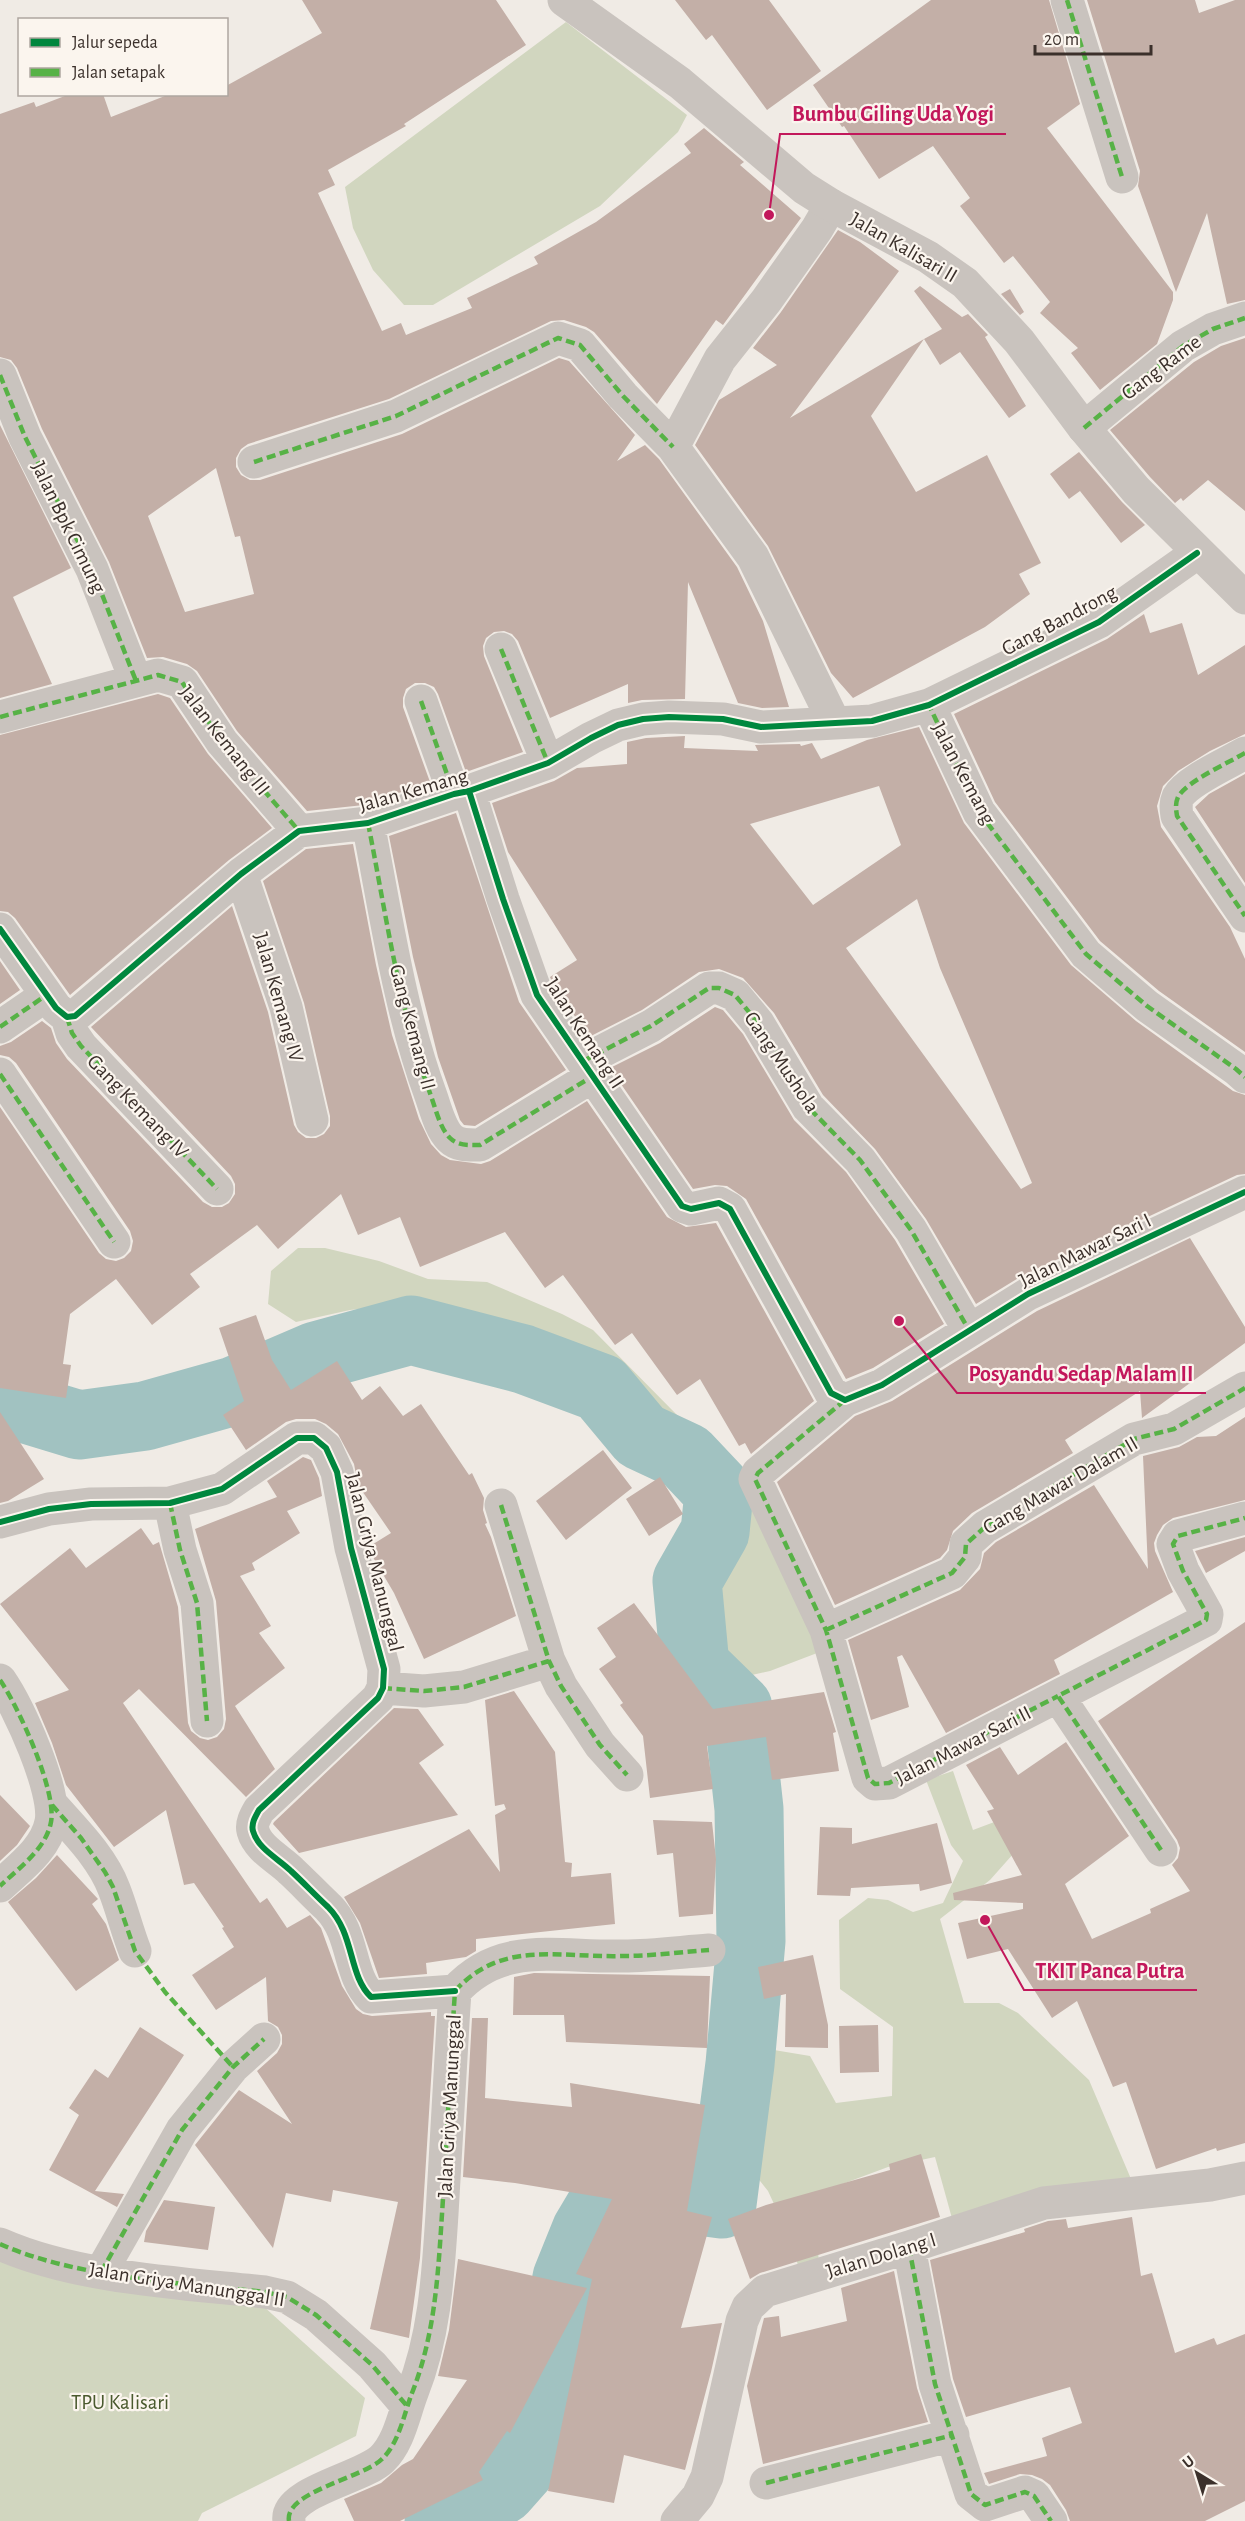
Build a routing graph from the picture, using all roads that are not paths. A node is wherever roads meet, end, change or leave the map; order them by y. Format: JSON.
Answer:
{"nodes":[{"id":1,"x":564,"y":0,"type":"edge"},
{"id":2,"x":1067,"y":0,"type":"edge"},
{"id":3,"x":1122,"y":177,"type":"dead end"},
{"id":4,"x":831,"y":206,"type":"junction"},
{"id":5,"x":1245,"y":318,"type":"edge"},
{"id":6,"x":0,"y":375,"type":"edge"},
{"id":7,"x":1084,"y":428,"type":"junction"},
{"id":8,"x":673,"y":447,"type":"junction"},
{"id":9,"x":254,"y":462,"type":"dead end"},
{"id":10,"x":1197,"y":553,"type":"junction"},
{"id":11,"x":1245,"y":598,"type":"edge"},
{"id":12,"x":501,"y":649,"type":"dead end"},
{"id":13,"x":136,"y":681,"type":"junction"},
{"id":14,"x":420,"y":701,"type":"dead end"},
{"id":15,"x":929,"y":705,"type":"junction"},
{"id":16,"x":0,"y":717,"type":"edge"},
{"id":17,"x":834,"y":722,"type":"junction"},
{"id":18,"x":1245,"y":753,"type":"edge"},
{"id":19,"x":548,"y":763,"type":"junction"},
{"id":20,"x":461,"y":793,"type":"junction"},
{"id":21,"x":368,"y":823,"type":"junction"},
{"id":22,"x":299,"y":831,"type":"junction"},
{"id":23,"x":241,"y":874,"type":"junction"},
{"id":24,"x":1245,"y":916,"type":"edge"},
{"id":25,"x":0,"y":929,"type":"edge"},
{"id":26,"x":56,"y":1006,"type":"junction"},
{"id":27,"x":0,"y":1027,"type":"edge"},
{"id":28,"x":588,"y":1068,"type":"junction"},
{"id":29,"x":0,"y":1074,"type":"edge"},
{"id":30,"x":1245,"y":1077,"type":"edge"},
{"id":31,"x":312,"y":1120,"type":"dead end"},
{"id":32,"x":218,"y":1189,"type":"dead end"},
{"id":33,"x":1245,"y":1192,"type":"edge"},
{"id":34,"x":114,"y":1242,"type":"dead end"},
{"id":35,"x":969,"y":1330,"type":"junction"},
{"id":36,"x":1245,"y":1388,"type":"edge"},
{"id":37,"x":844,"y":1400,"type":"junction"},
{"id":38,"x":170,"y":1503,"type":"junction"},
{"id":39,"x":501,"y":1505,"type":"dead end"},
{"id":40,"x":1245,"y":1518,"type":"edge"},
{"id":41,"x":0,"y":1521,"type":"edge"},
{"id":42,"x":826,"y":1630,"type":"junction"},
{"id":43,"x":549,"y":1661,"type":"junction"},
{"id":44,"x":0,"y":1680,"type":"edge"},
{"id":45,"x":383,"y":1688,"type":"junction"},
{"id":46,"x":1058,"y":1696,"type":"junction"},
{"id":47,"x":207,"y":1720,"type":"dead end"},
{"id":48,"x":627,"y":1775,"type":"dead end"},
{"id":49,"x":52,"y":1805,"type":"junction"},
{"id":50,"x":1161,"y":1850,"type":"dead end"},
{"id":51,"x":0,"y":1886,"type":"edge"},
{"id":52,"x":710,"y":1950,"type":"dead end"},
{"id":53,"x":135,"y":1951,"type":"dead end"},
{"id":54,"x":455,"y":1990,"type":"junction"},
{"id":55,"x":264,"y":2038,"type":"dead end"},
{"id":56,"x":1245,"y":2178,"type":"edge"},
{"id":57,"x":0,"y":2244,"type":"edge"},
{"id":58,"x":909,"y":2247,"type":"junction"},
{"id":59,"x":102,"y":2272,"type":"junction"},
{"id":60,"x":407,"y":2406,"type":"junction"},
{"id":61,"x":953,"y":2435,"type":"junction"},
{"id":62,"x":766,"y":2484,"type":"dead end"},
{"id":63,"x":289,"y":2521,"type":"edge"},
{"id":64,"x":677,"y":2521,"type":"edge"},
{"id":65,"x":1051,"y":2521,"type":"edge"}],
"edges":[{"from":1,"to":4,"type":"street","name":"Jalan Kalisari II"},
{"from":2,"to":3,"type":"street"},
{"from":4,"to":7,"type":"street","name":"Jalan Kalisari II"},
{"from":4,"to":8,"type":"street"},
{"from":5,"to":7,"type":"street","name":"Gang Rame"},
{"from":6,"to":13,"type":"street","name":"Jalan Bpk Cimung"},
{"from":7,"to":10,"type":"street","name":"Jalan Kalisari II"},
{"from":8,"to":9,"type":"street"},
{"from":8,"to":17,"type":"street"},
{"from":10,"to":11,"type":"street","name":"Jalan Kalisari II"},
{"from":10,"to":15,"type":"street","name":"Gang Bandrong"},
{"from":12,"to":19,"type":"street"},
{"from":13,"to":16,"type":"street","name":"Jalan Kemang III"},
{"from":13,"to":22,"type":"street","name":"Jalan Kemang III"},
{"from":14,"to":20,"type":"street","name":"Jalan Kemang II"},
{"from":15,"to":17,"type":"street","name":"Jalan Kemang"},
{"from":15,"to":30,"type":"street","name":"Jalan Kemang"},
{"from":17,"to":19,"type":"street","name":"Jalan Kemang"},
{"from":18,"to":24,"type":"street"},
{"from":19,"to":20,"type":"street","name":"Jalan Kemang"},
{"from":20,"to":21,"type":"street","name":"Jalan Kemang"},
{"from":20,"to":28,"type":"street","name":"Jalan Kemang II"},
{"from":21,"to":22,"type":"street","name":"Jalan Kemang"},
{"from":21,"to":28,"type":"street","name":"Gang Kemang II"},
{"from":22,"to":23,"type":"street","name":"Jalan Kemang"},
{"from":23,"to":26,"type":"street","name":"Jalan Kemang"},
{"from":23,"to":31,"type":"street","name":"Jalan Kemang IV"},
{"from":25,"to":26,"type":"street"},
{"from":26,"to":27,"type":"street"},
{"from":26,"to":32,"type":"street","name":"Gang Kemang IV"},
{"from":28,"to":35,"type":"street","name":"Gang Mushola"},
{"from":28,"to":37,"type":"street","name":"Jalan Kemang II"},
{"from":29,"to":34,"type":"street"},
{"from":33,"to":35,"type":"street","name":"Jalan Mawar Sari I"},
{"from":35,"to":37,"type":"street","name":"Jalan Mawar Sari I"},
{"from":36,"to":42,"type":"street","name":"Gang Mawar Dalam II"},
{"from":37,"to":42,"type":"street","name":"Jalan Mawar Sari I"},
{"from":38,"to":41,"type":"street","name":"Jalan Griya Manunggal"},
{"from":38,"to":45,"type":"street","name":"Jalan Griya Manunggal"},
{"from":38,"to":47,"type":"street"},
{"from":39,"to":43,"type":"street"},
{"from":40,"to":46,"type":"street","name":"Jalan Mawar Sari II"},
{"from":42,"to":46,"type":"street","name":"Jalan Mawar Sari II"},
{"from":43,"to":45,"type":"street"},
{"from":43,"to":48,"type":"street"},
{"from":44,"to":49,"type":"street"},
{"from":45,"to":54,"type":"street","name":"Jalan Griya Manunggal"},
{"from":46,"to":50,"type":"street"},
{"from":49,"to":51,"type":"street"},
{"from":49,"to":53,"type":"street"},
{"from":52,"to":54,"type":"street"},
{"from":54,"to":60,"type":"street","name":"Jalan Griya Manunggal"},
{"from":55,"to":59,"type":"street"},
{"from":56,"to":58,"type":"street","name":"Jalan Dolang I"},
{"from":57,"to":59,"type":"street","name":"Jalan Griya Manunggal II"},
{"from":58,"to":61,"type":"street"},
{"from":58,"to":64,"type":"street","name":"Jalan Dolang I"},
{"from":59,"to":60,"type":"street","name":"Jalan Griya Manunggal II"},
{"from":60,"to":63,"type":"street"},
{"from":61,"to":62,"type":"street"},
{"from":61,"to":65,"type":"street"}]}
